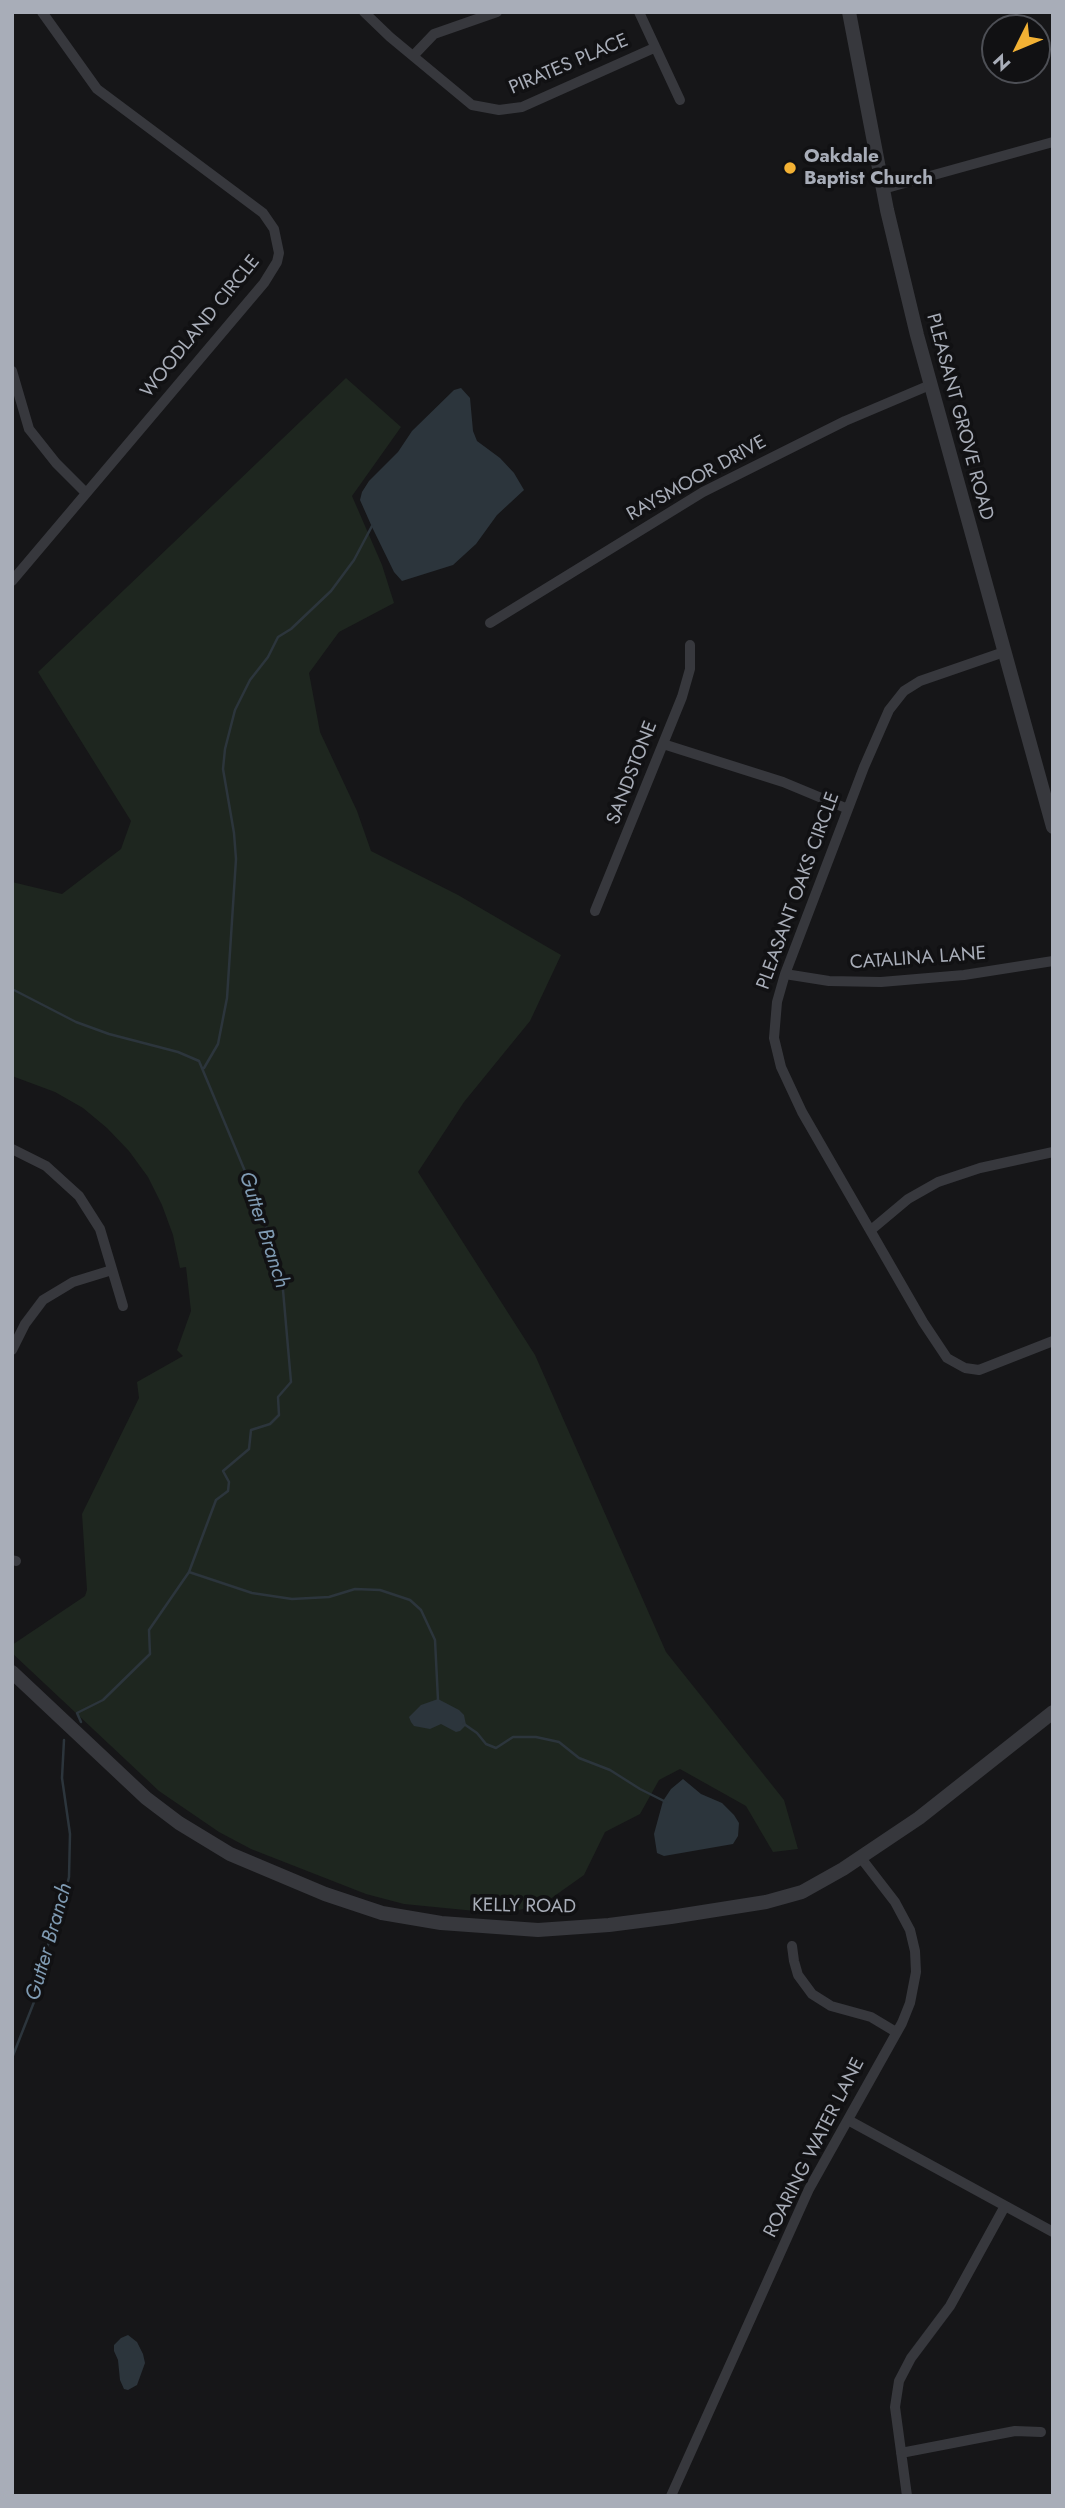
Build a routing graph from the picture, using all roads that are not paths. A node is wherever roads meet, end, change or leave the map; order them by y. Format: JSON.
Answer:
{"nodes":[{"id":1,"x":42,"y":12,"type":"edge"},
{"id":2,"x":364,"y":12,"type":"edge"},
{"id":3,"x":497,"y":12,"type":"edge"},
{"id":4,"x":639,"y":12,"type":"edge"},
{"id":5,"x":849,"y":12,"type":"edge"},
{"id":6,"x":654,"y":48,"type":"junction"},
{"id":7,"x":413,"y":56,"type":"junction"},
{"id":8,"x":680,"y":100,"type":"dead end"},
{"id":9,"x":1053,"y":142,"type":"edge"},
{"id":10,"x":883,"y":189,"type":"junction"},
{"id":11,"x":12,"y":371,"type":"edge"},
{"id":12,"x":930,"y":385,"type":"junction"},
{"id":13,"x":85,"y":492,"type":"junction"},
{"id":14,"x":12,"y":581,"type":"edge"},
{"id":15,"x":490,"y":624,"type":"dead end"},
{"id":16,"x":690,"y":645,"type":"dead end"},
{"id":17,"x":1004,"y":652,"type":"junction"},
{"id":18,"x":663,"y":744,"type":"junction"},
{"id":19,"x":848,"y":809,"type":"junction"},
{"id":20,"x":1053,"y":827,"type":"edge"},
{"id":21,"x":594,"y":911,"type":"dead end"},
{"id":22,"x":1053,"y":961,"type":"edge"},
{"id":23,"x":785,"y":974,"type":"junction"},
{"id":24,"x":12,"y":1149,"type":"edge"},
{"id":25,"x":1053,"y":1152,"type":"edge"},
{"id":26,"x":871,"y":1230,"type":"junction"},
{"id":27,"x":113,"y":1270,"type":"junction"},
{"id":28,"x":123,"y":1306,"type":"dead end"},
{"id":29,"x":1053,"y":1341,"type":"edge"},
{"id":30,"x":13,"y":1348,"type":"edge"},
{"id":31,"x":12,"y":1672,"type":"edge"},
{"id":32,"x":1053,"y":1712,"type":"edge"},
{"id":33,"x":861,"y":1858,"type":"junction"},
{"id":34,"x":792,"y":1946,"type":"dead end"},
{"id":35,"x":896,"y":2032,"type":"junction"},
{"id":36,"x":848,"y":2120,"type":"junction"},
{"id":37,"x":1005,"y":2206,"type":"junction"},
{"id":38,"x":1053,"y":2232,"type":"edge"},
{"id":39,"x":1041,"y":2432,"type":"dead end"},
{"id":40,"x":901,"y":2453,"type":"junction"},
{"id":41,"x":671,"y":2496,"type":"edge"},
{"id":42,"x":907,"y":2496,"type":"edge"}],
"edges":[{"from":1,"to":13,"type":"street","name":"WOODLAND CIRCLE"},
{"from":2,"to":7,"type":"street","name":"PIRATES PLACE"},
{"from":3,"to":7,"type":"street"},
{"from":4,"to":6,"type":"street"},
{"from":5,"to":10,"type":"street","name":"PLEASANT GROVE ROAD"},
{"from":6,"to":7,"type":"street","name":"PIRATES PLACE"},
{"from":6,"to":8,"type":"street"},
{"from":9,"to":10,"type":"street"},
{"from":10,"to":12,"type":"street","name":"PLEASANT GROVE ROAD"},
{"from":11,"to":13,"type":"street"},
{"from":12,"to":15,"type":"street","name":"RAYSMOOR DRIVE"},
{"from":12,"to":17,"type":"street","name":"PLEASANT GROVE ROAD"},
{"from":13,"to":14,"type":"street","name":"WOODLAND CIRCLE"},
{"from":16,"to":18,"type":"street","name":"SANDSTONE"},
{"from":17,"to":19,"type":"street","name":"PLEASANT OAKS CIRCLE"},
{"from":17,"to":20,"type":"street","name":"PLEASANT GROVE ROAD"},
{"from":18,"to":19,"type":"street"},
{"from":18,"to":21,"type":"street","name":"SANDSTONE"},
{"from":19,"to":23,"type":"street","name":"PLEASANT OAKS CIRCLE"},
{"from":22,"to":23,"type":"street","name":"CATALINA LANE"},
{"from":23,"to":26,"type":"street","name":"PLEASANT OAKS CIRCLE"},
{"from":24,"to":27,"type":"street"},
{"from":25,"to":26,"type":"street"},
{"from":26,"to":29,"type":"street","name":"PLEASANT OAKS CIRCLE"},
{"from":27,"to":28,"type":"street"},
{"from":27,"to":30,"type":"street"},
{"from":31,"to":33,"type":"street","name":"KELLY ROAD"},
{"from":32,"to":33,"type":"street","name":"KELLY ROAD"},
{"from":33,"to":35,"type":"street","name":"ROARING WATER LANE"},
{"from":34,"to":35,"type":"street"},
{"from":35,"to":36,"type":"street","name":"ROARING WATER LANE"},
{"from":36,"to":37,"type":"street"},
{"from":36,"to":41,"type":"street","name":"ROARING WATER LANE"},
{"from":37,"to":38,"type":"street"},
{"from":37,"to":40,"type":"street"},
{"from":39,"to":40,"type":"street"},
{"from":40,"to":42,"type":"street"}]}
